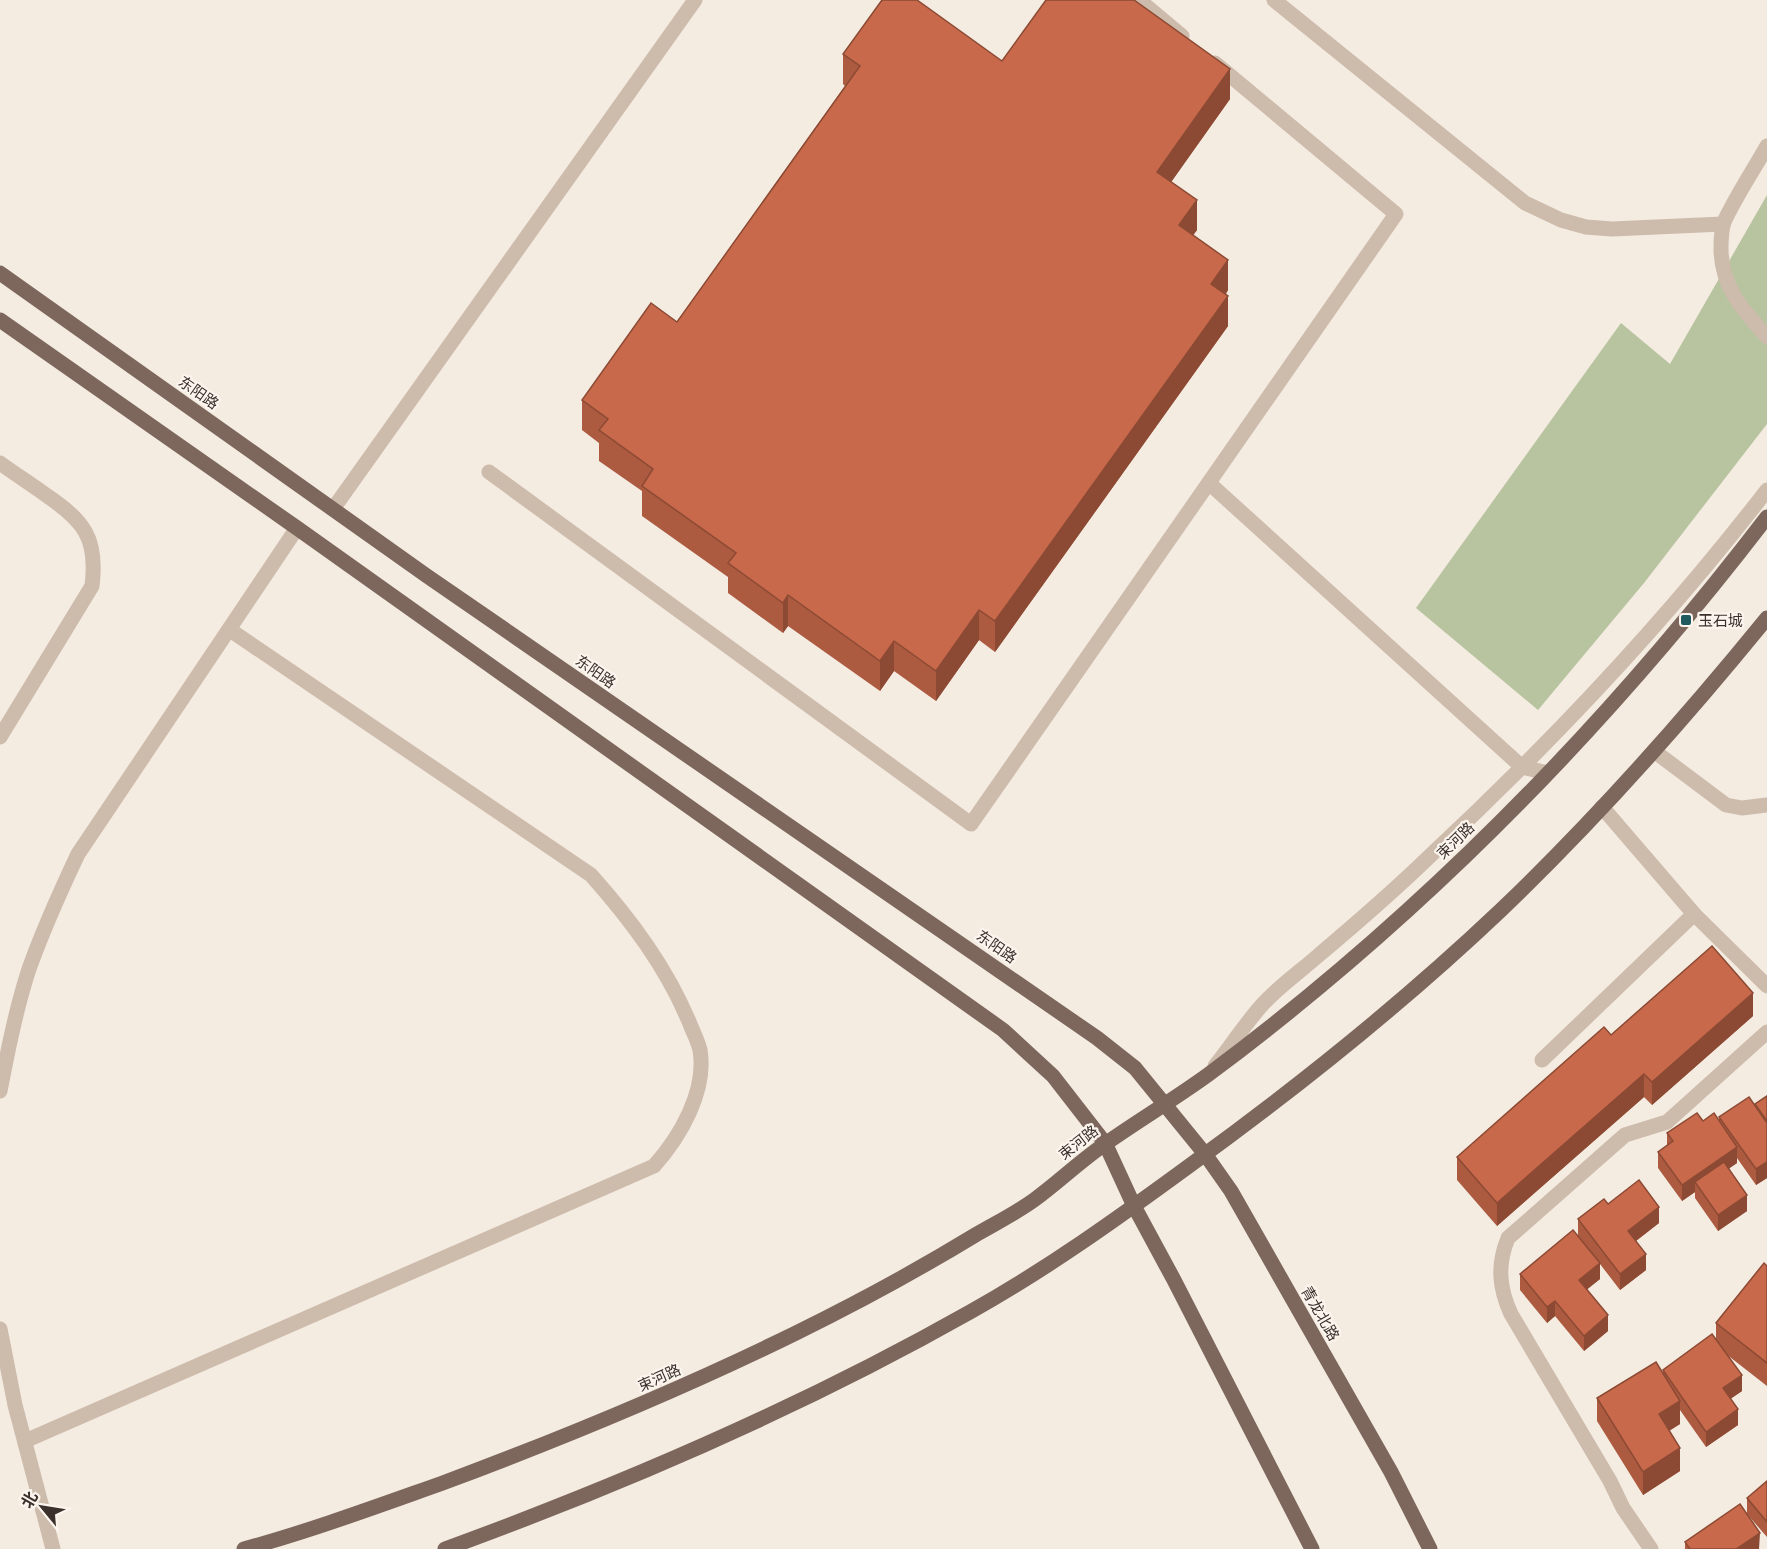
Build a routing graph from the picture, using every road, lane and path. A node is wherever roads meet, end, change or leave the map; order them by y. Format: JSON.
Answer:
{"nodes":[{"id":1,"x":695,"y":0,"type":"edge"},
{"id":2,"x":1138,"y":0,"type":"edge"},
{"id":3,"x":1274,"y":0,"type":"edge"},
{"id":4,"x":1767,"y":146,"type":"edge"},
{"id":5,"x":1723,"y":224,"type":"junction"},
{"id":6,"x":0,"y":273,"type":"edge"},
{"id":7,"x":0,"y":320,"type":"edge"},
{"id":8,"x":1767,"y":337,"type":"edge"},
{"id":9,"x":2,"y":469,"type":"edge"},
{"id":10,"x":489,"y":472,"type":"dead end"},
{"id":11,"x":1209,"y":483,"type":"junction"},
{"id":12,"x":1767,"y":490,"type":"edge"},
{"id":13,"x":333,"y":509,"type":"junction"},
{"id":14,"x":1767,"y":517,"type":"edge"},
{"id":15,"x":297,"y":528,"type":"junction"},
{"id":16,"x":1767,"y":618,"type":"edge"},
{"id":17,"x":230,"y":630,"type":"junction"},
{"id":18,"x":0,"y":737,"type":"edge"},
{"id":19,"x":1654,"y":751,"type":"junction"},
{"id":20,"x":1522,"y":767,"type":"junction"},
{"id":21,"x":1548,"y":773,"type":"junction"},
{"id":22,"x":1767,"y":805,"type":"edge"},
{"id":23,"x":1602,"y":807,"type":"junction"},
{"id":24,"x":1694,"y":914,"type":"junction"},
{"id":25,"x":1767,"y":986,"type":"edge"},
{"id":26,"x":1767,"y":1032,"type":"edge"},
{"id":27,"x":1542,"y":1060,"type":"dead end"},
{"id":28,"x":1210,"y":1073,"type":"junction"},
{"id":29,"x":0,"y":1091,"type":"edge"},
{"id":30,"x":1165,"y":1105,"type":"junction"},
{"id":31,"x":1105,"y":1143,"type":"junction"},
{"id":32,"x":1205,"y":1154,"type":"junction"},
{"id":33,"x":1134,"y":1206,"type":"junction"},
{"id":34,"x":0,"y":1329,"type":"edge"},
{"id":35,"x":25,"y":1441,"type":"junction"},
{"id":36,"x":53,"y":1549,"type":"edge"},
{"id":37,"x":244,"y":1549,"type":"edge"},
{"id":38,"x":445,"y":1549,"type":"edge"},
{"id":39,"x":1312,"y":1549,"type":"edge"},
{"id":40,"x":1430,"y":1549,"type":"edge"},
{"id":41,"x":1651,"y":1549,"type":"edge"}],
"edges":[{"from":1,"to":13,"type":"lane"},
{"from":2,"to":11,"type":"lane"},
{"from":3,"to":5,"type":"lane"},
{"from":4,"to":5,"type":"lane"},
{"from":5,"to":8,"type":"lane"},
{"from":6,"to":13,"type":"main road","name":"东阳路"},
{"from":7,"to":15,"type":"main road"},
{"from":9,"to":18,"type":"lane"},
{"from":10,"to":11,"type":"lane"},
{"from":11,"to":20,"type":"lane"},
{"from":12,"to":20,"type":"lane"},
{"from":13,"to":30,"type":"main road","name":"东阳路"},
{"from":14,"to":21,"type":"main road","name":"束河路"},
{"from":15,"to":17,"type":"lane"},
{"from":15,"to":31,"type":"main road"},
{"from":16,"to":19,"type":"main road"},
{"from":17,"to":29,"type":"lane"},
{"from":17,"to":35,"type":"lane"},
{"from":19,"to":22,"type":"lane"},
{"from":19,"to":23,"type":"main road"},
{"from":20,"to":21,"type":"lane"},
{"from":20,"to":28,"type":"lane"},
{"from":21,"to":28,"type":"main road","name":"束河路"},
{"from":23,"to":24,"type":"lane"},
{"from":23,"to":32,"type":"main road"},
{"from":24,"to":25,"type":"lane"},
{"from":24,"to":27,"type":"lane"},
{"from":26,"to":41,"type":"lane"},
{"from":28,"to":30,"type":"main road","name":"束河路"},
{"from":30,"to":31,"type":"main road","name":"束河路"},
{"from":30,"to":32,"type":"main road","name":"青龙北路"},
{"from":31,"to":33,"type":"main road"},
{"from":31,"to":37,"type":"main road","name":"束河路"},
{"from":32,"to":33,"type":"main road"},
{"from":32,"to":40,"type":"main road","name":"青龙北路"},
{"from":33,"to":38,"type":"main road"},
{"from":33,"to":39,"type":"main road"},
{"from":34,"to":35,"type":"lane"},
{"from":35,"to":36,"type":"lane"}]}
